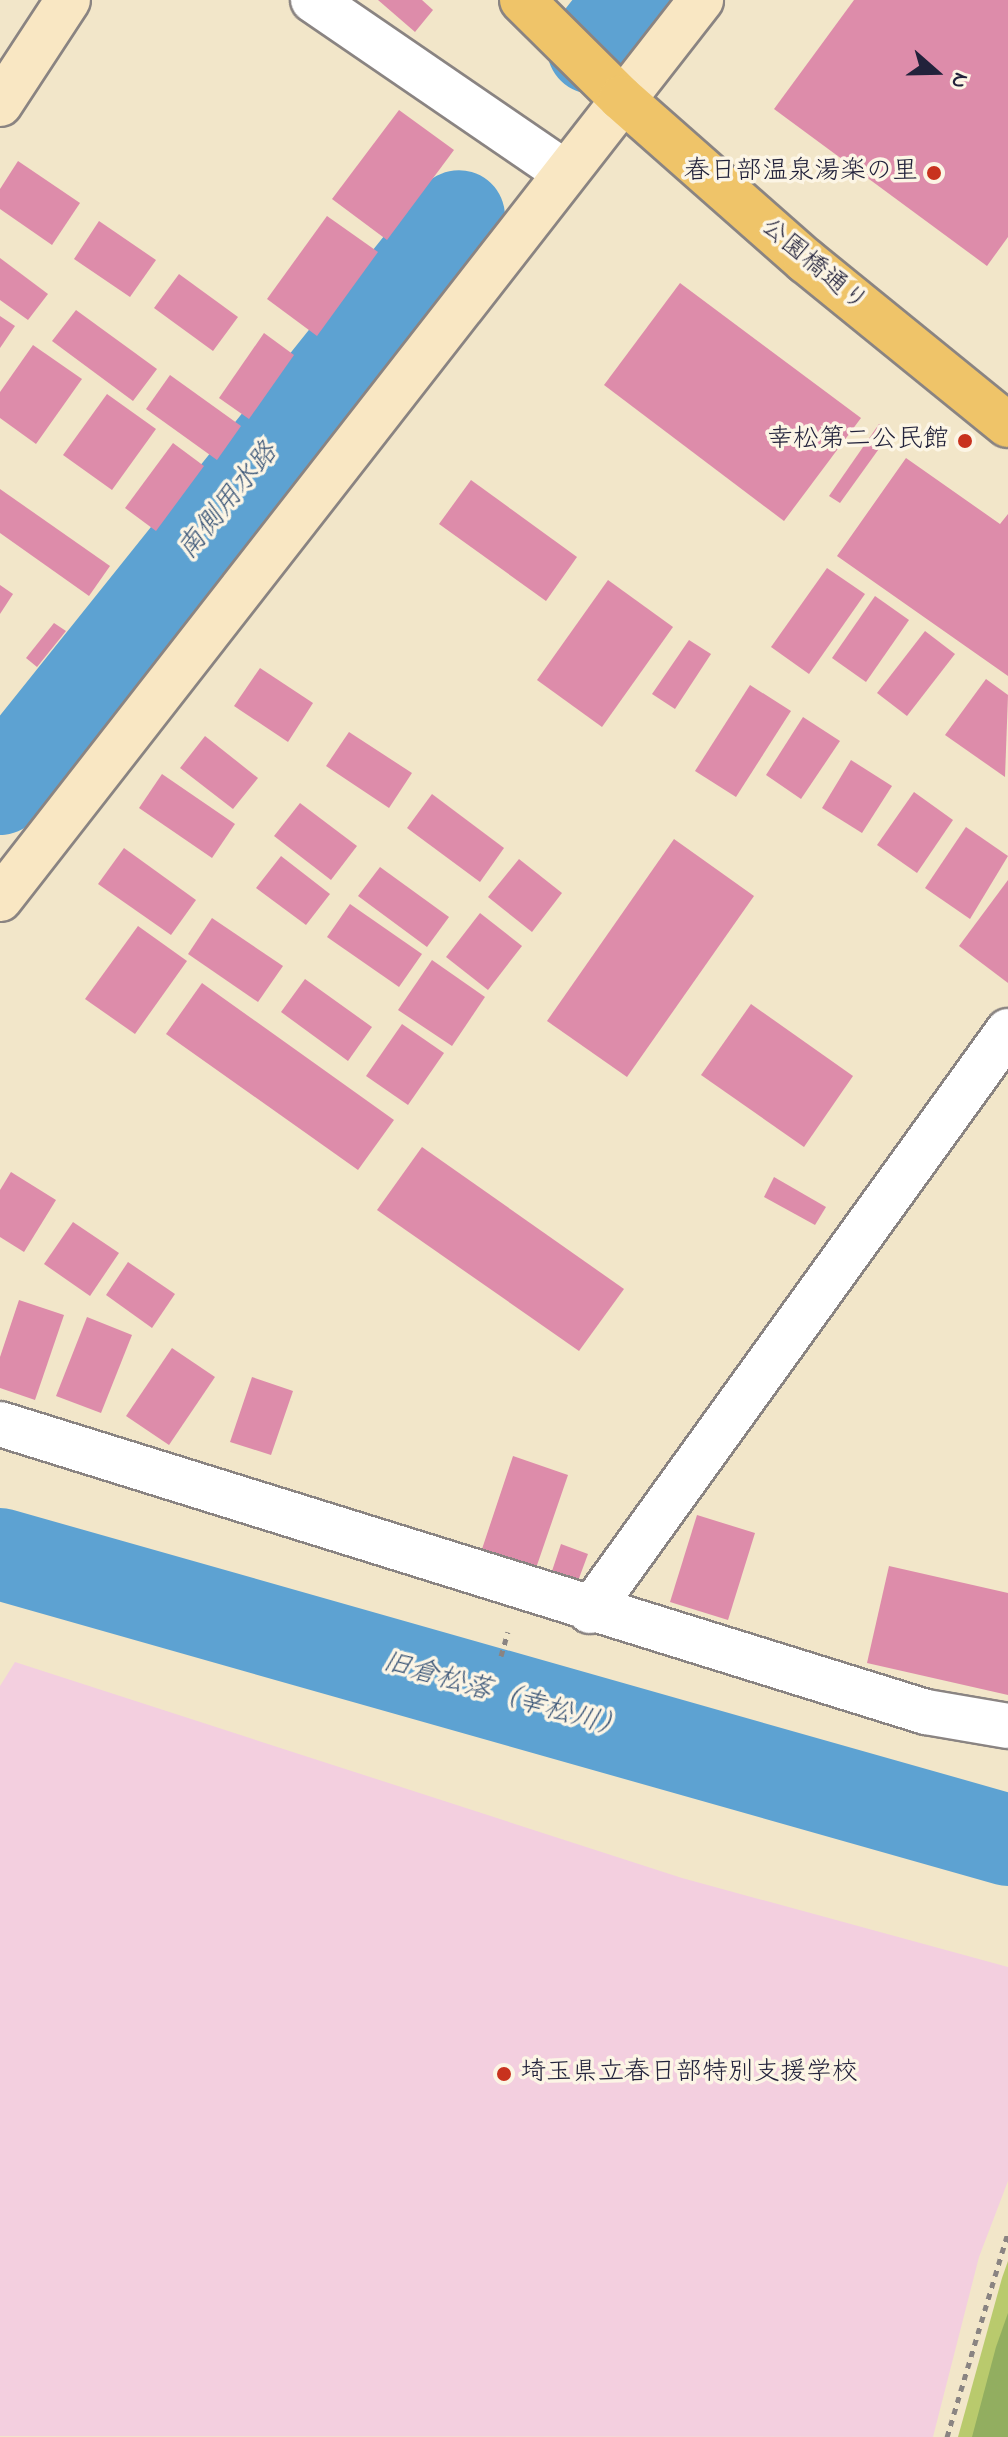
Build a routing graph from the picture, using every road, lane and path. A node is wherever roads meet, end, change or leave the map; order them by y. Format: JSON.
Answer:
{"nodes":[{"id":1,"x":68,"y":0,"type":"edge"},
{"id":2,"x":313,"y":0,"type":"edge"},
{"id":3,"x":522,"y":0,"type":"edge"},
{"id":4,"x":701,"y":0,"type":"edge"},
{"id":5,"x":621,"y":98,"type":"junction"},
{"id":6,"x":0,"y":104,"type":"edge"},
{"id":7,"x":564,"y":172,"type":"junction"},
{"id":8,"x":1008,"y":425,"type":"edge"},
{"id":9,"x":0,"y":899,"type":"edge"},
{"id":10,"x":1008,"y":1031,"type":"edge"},
{"id":11,"x":0,"y":1424,"type":"edge"},
{"id":12,"x":590,"y":1611,"type":"junction"},
{"id":13,"x":1008,"y":1726,"type":"edge"},
{"id":14,"x":1008,"y":2233,"type":"edge"},
{"id":15,"x":947,"y":2437,"type":"edge"}],
"edges":[{"from":1,"to":6,"type":"street"},
{"from":2,"to":7,"type":"street"},
{"from":3,"to":5,"type":"main road","name":"公園橋通り"},
{"from":4,"to":5,"type":"street"},
{"from":5,"to":7,"type":"street"},
{"from":5,"to":8,"type":"main road","name":"公園橋通り"},
{"from":7,"to":9,"type":"street"},
{"from":10,"to":12,"type":"street"},
{"from":11,"to":12,"type":"street"},
{"from":12,"to":13,"type":"street"},
{"from":14,"to":15,"type":"path"}]}
